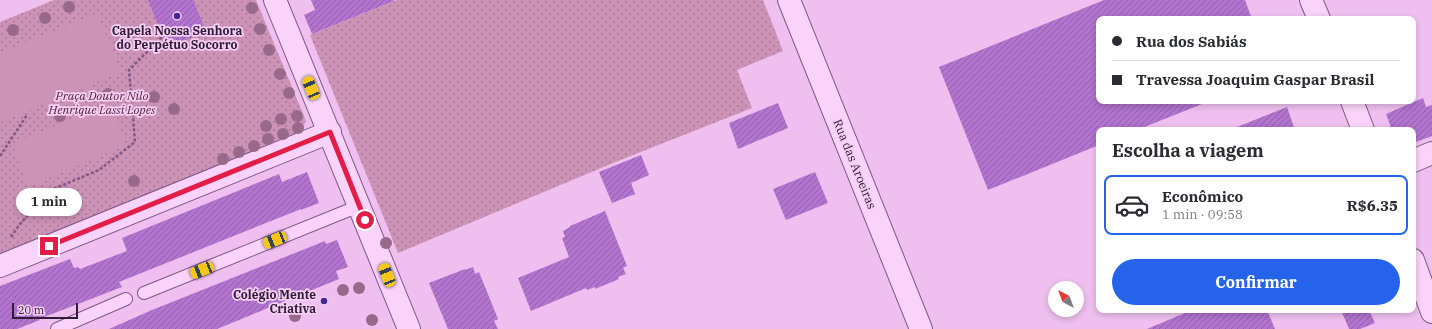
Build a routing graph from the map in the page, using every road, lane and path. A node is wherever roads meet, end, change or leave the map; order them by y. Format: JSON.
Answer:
{"nodes":[{"id":1,"x":275,"y":0,"type":"edge"},
{"id":2,"x":789,"y":0,"type":"edge"},
{"id":3,"x":1311,"y":0,"type":"edge"},
{"id":4,"x":1318,"y":16,"type":"edge"},
{"id":5,"x":163,"y":36,"type":"dead end"},
{"id":6,"x":1353,"y":104,"type":"edge"},
{"id":7,"x":27,"y":115,"type":"dead end"},
{"id":8,"x":1362,"y":127,"type":"edge"},
{"id":9,"x":330,"y":132,"type":"junction"},
{"id":10,"x":1432,"y":153,"type":"edge"},
{"id":11,"x":0,"y":156,"type":"edge"},
{"id":12,"x":1416,"y":160,"type":"edge"},
{"id":13,"x":359,"y":206,"type":"junction"},
{"id":14,"x":2,"y":265,"type":"edge"},
{"id":15,"x":1416,"y":265,"type":"edge"},
{"id":16,"x":1427,"y":284,"type":"edge"},
{"id":17,"x":144,"y":293,"type":"dead end"},
{"id":18,"x":126,"y":299,"type":"dead end"},
{"id":19,"x":1432,"y":312,"type":"edge"},
{"id":20,"x":57,"y":329,"type":"edge"},
{"id":21,"x":409,"y":329,"type":"edge"},
{"id":22,"x":921,"y":329,"type":"edge"}],
"edges":[{"from":1,"to":9,"type":"street"},
{"from":2,"to":22,"type":"street","name":"Rua das Aroeiras"},
{"from":3,"to":4,"type":"street"},
{"from":5,"to":14,"type":"path"},
{"from":6,"to":8,"type":"street"},
{"from":7,"to":11,"type":"path"},
{"from":9,"to":13,"type":"street"},
{"from":9,"to":14,"type":"street"},
{"from":10,"to":12,"type":"street"},
{"from":13,"to":17,"type":"lane"},
{"from":13,"to":21,"type":"street"},
{"from":15,"to":16,"type":"street"},
{"from":16,"to":19,"type":"street"},
{"from":18,"to":20,"type":"lane"}]}
